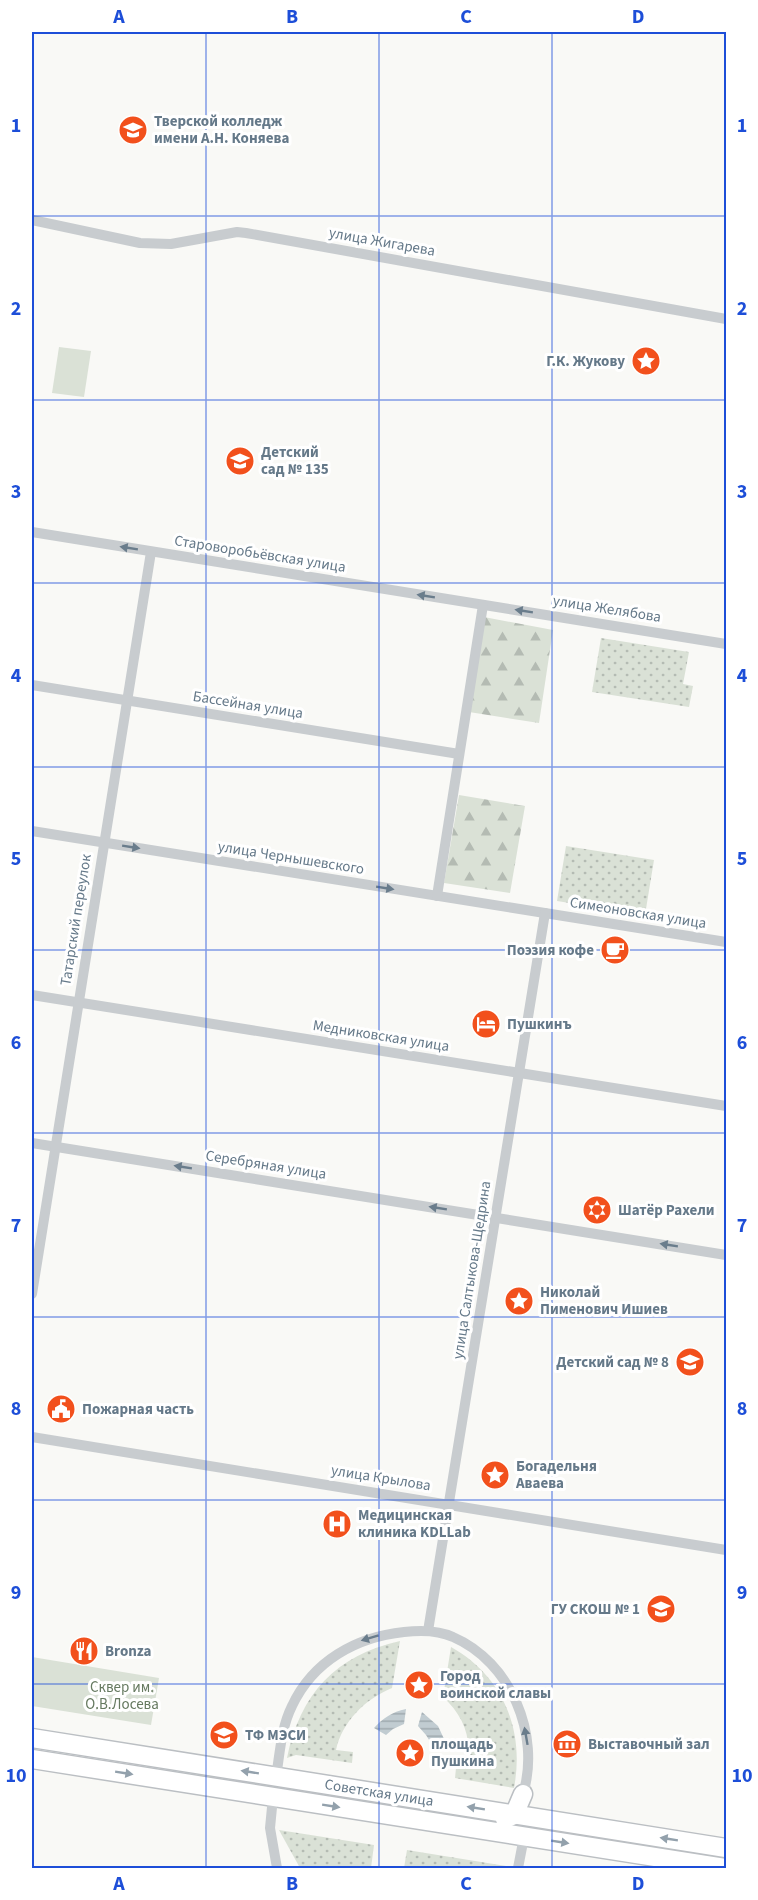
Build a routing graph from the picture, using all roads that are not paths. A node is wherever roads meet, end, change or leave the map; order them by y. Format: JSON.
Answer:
{"nodes":[{"id":1,"x":32,"y":220,"type":"edge"},
{"id":2,"x":726,"y":318,"type":"edge"},
{"id":3,"x":32,"y":532,"type":"edge"},
{"id":4,"x":151,"y":552,"type":"junction"},
{"id":5,"x":483,"y":605,"type":"junction"},
{"id":6,"x":726,"y":644,"type":"edge"},
{"id":7,"x":32,"y":685,"type":"edge"},
{"id":8,"x":127,"y":701,"type":"junction"},
{"id":9,"x":459,"y":754,"type":"junction"},
{"id":10,"x":32,"y":831,"type":"edge"},
{"id":11,"x":104,"y":843,"type":"junction"},
{"id":12,"x":437,"y":896,"type":"junction"},
{"id":13,"x":545,"y":913,"type":"junction"},
{"id":14,"x":726,"y":942,"type":"edge"},
{"id":15,"x":32,"y":995,"type":"edge"},
{"id":16,"x":78,"y":1002,"type":"junction"},
{"id":17,"x":519,"y":1073,"type":"junction"},
{"id":18,"x":726,"y":1106,"type":"edge"},
{"id":19,"x":32,"y":1143,"type":"edge"},
{"id":20,"x":55,"y":1147,"type":"junction"},
{"id":21,"x":495,"y":1218,"type":"junction"},
{"id":22,"x":726,"y":1255,"type":"edge"},
{"id":23,"x":32,"y":1294,"type":"edge"},
{"id":24,"x":32,"y":1437,"type":"edge"},
{"id":25,"x":448,"y":1504,"type":"junction"},
{"id":26,"x":726,"y":1550,"type":"edge"},
{"id":27,"x":428,"y":1631,"type":"junction"},
{"id":28,"x":32,"y":1738,"type":"edge"},
{"id":29,"x":32,"y":1759,"type":"edge"},
{"id":30,"x":276,"y":1777,"type":"junction"},
{"id":31,"x":308,"y":1782,"type":"junction"},
{"id":32,"x":523,"y":1794,"type":"joint"},
{"id":33,"x":273,"y":1797,"type":"junction"},
{"id":34,"x":514,"y":1815,"type":"junction"},
{"id":35,"x":481,"y":1830,"type":"junction"},
{"id":36,"x":524,"y":1837,"type":"junction"},
{"id":37,"x":726,"y":1848,"type":"edge"},
{"id":38,"x":277,"y":1869,"type":"edge"},
{"id":39,"x":518,"y":1869,"type":"edge"},
{"id":40,"x":725,"y":1869,"type":"edge"}],
"edges":[{"from":1,"to":2,"type":"street","name":"улица Жигарева"},
{"from":4,"to":3,"type":"street","name":"Староворобьёвская улица","one_way":true},
{"from":5,"to":4,"type":"street","name":"Староворобьёвская улица","one_way":true},
{"from":4,"to":8,"type":"street","name":"Татарский переулок"},
{"from":6,"to":5,"type":"street","name":"улица Желябова","one_way":true},
{"from":5,"to":9,"type":"street"},
{"from":7,"to":8,"type":"street","name":"Бассейная улица"},
{"from":8,"to":9,"type":"street","name":"Бассейная улица"},
{"from":8,"to":11,"type":"street","name":"Татарский переулок"},
{"from":9,"to":12,"type":"street"},
{"from":10,"to":11,"type":"street","name":"улица Чернышевского"},
{"from":11,"to":12,"type":"street","name":"улица Чернышевского","one_way":true},
{"from":11,"to":16,"type":"street","name":"Татарский переулок"},
{"from":12,"to":13,"type":"street","name":"улица Чернышевского"},
{"from":13,"to":14,"type":"street","name":"Симеоновская улица"},
{"from":13,"to":17,"type":"street","name":"улица Салтыкова-Щедрина"},
{"from":15,"to":16,"type":"street","name":"Медниковская улица"},
{"from":16,"to":17,"type":"street","name":"Медниковская улица"},
{"from":16,"to":20,"type":"street","name":"Татарский переулок"},
{"from":17,"to":18,"type":"street","name":"Медниковская улица"},
{"from":17,"to":21,"type":"street","name":"улица Салтыкова-Щедрина"},
{"from":19,"to":20,"type":"street","name":"Серебряная улица"},
{"from":21,"to":20,"type":"street","name":"Серебряная улица","one_way":true},
{"from":20,"to":23,"type":"street","name":"Татарский переулок"},
{"from":22,"to":21,"type":"street","name":"Серебряная улица","one_way":true},
{"from":21,"to":25,"type":"street","name":"улица Салтыкова-Щедрина"},
{"from":24,"to":25,"type":"street","name":"улица Крылова"},
{"from":25,"to":26,"type":"street","name":"улица Крылова"},
{"from":25,"to":27,"type":"street","name":"улица Салтыкова-Щедрина"},
{"from":27,"to":30,"type":"street","one_way":true},
{"from":32,"to":27,"type":"street","one_way":true},
{"from":30,"to":28,"type":"main road","name":"Советская улица","one_way":true},
{"from":29,"to":33,"type":"main road","name":"Советская улица","one_way":true},
{"from":30,"to":31,"type":"main road","name":"Советская улица"},
{"from":31,"to":33,"type":"main road"},
{"from":34,"to":31,"type":"main road","name":"Советская улица","one_way":true},
{"from":32,"to":34,"type":"main road"},
{"from":33,"to":35,"type":"main road","name":"Советская улица","one_way":true},
{"from":33,"to":38,"type":"street"},
{"from":34,"to":35,"type":"main road"},
{"from":37,"to":34,"type":"main road","name":"Советская улица","one_way":true},
{"from":35,"to":36,"type":"main road","name":"Советская улица"},
{"from":36,"to":39,"type":"street"},
{"from":36,"to":40,"type":"main road","name":"Советская улица","one_way":true}]}
